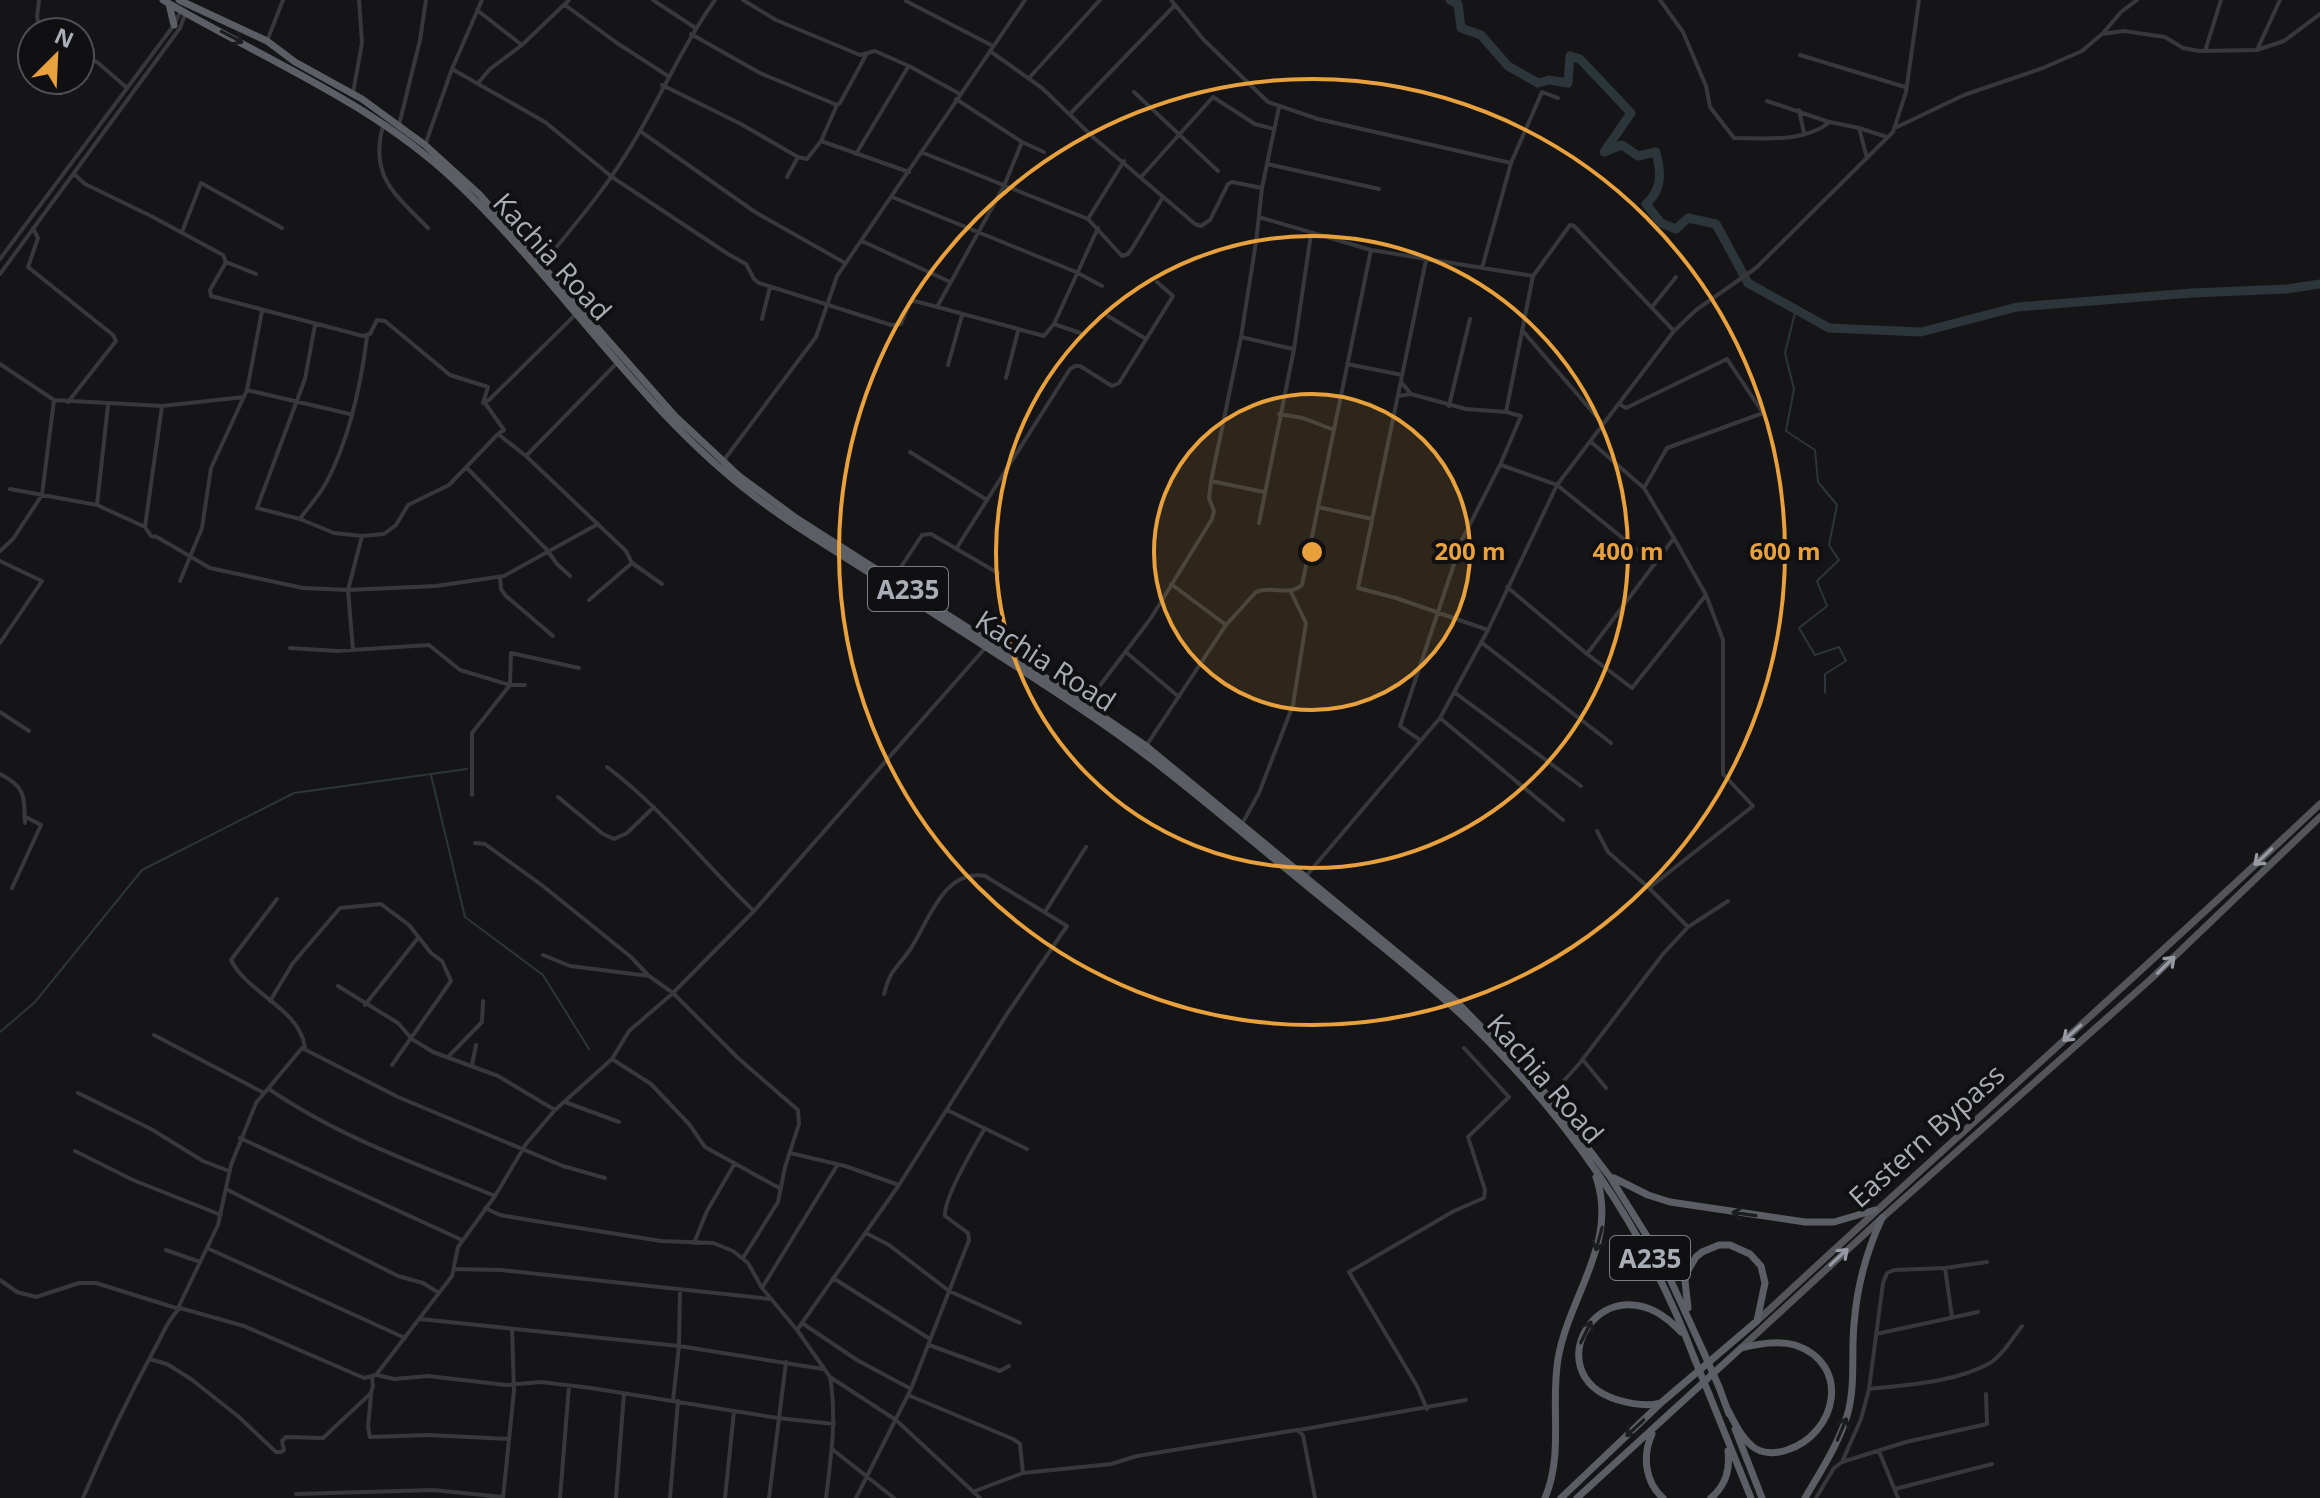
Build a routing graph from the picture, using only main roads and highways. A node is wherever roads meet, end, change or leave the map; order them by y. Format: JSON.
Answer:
{"nodes":[{"id":1,"x":178,"y":4,"type":"edge"},
{"id":2,"x":196,"y":18,"type":"junction"},
{"id":3,"x":183,"y":23,"type":"road end"},
{"id":4,"x":175,"y":28,"type":"road end"},
{"id":5,"x":604,"y":341,"type":"junction"},
{"id":6,"x":2320,"y":804,"type":"edge"},
{"id":7,"x":2320,"y":817,"type":"edge"},
{"id":8,"x":1334,"y":904,"type":"junction"},
{"id":9,"x":1591,"y":1159,"type":"junction"},
{"id":10,"x":1610,"y":1177,"type":"junction"},
{"id":11,"x":1875,"y":1210,"type":"junction"},
{"id":12,"x":1882,"y":1218,"type":"junction"},
{"id":13,"x":1690,"y":1319,"type":"junction"},
{"id":14,"x":1757,"y":1321,"type":"junction"},
{"id":15,"x":1687,"y":1338,"type":"junction"},
{"id":16,"x":1741,"y":1348,"type":"junction"},
{"id":17,"x":1662,"y":1402,"type":"junction"},
{"id":18,"x":1728,"y":1410,"type":"junction"},
{"id":19,"x":1655,"y":1429,"type":"junction"},
{"id":20,"x":1727,"y":1440,"type":"junction"},
{"id":21,"x":1545,"y":1498,"type":"edge"},
{"id":22,"x":1561,"y":1498,"type":"edge"},
{"id":23,"x":1577,"y":1498,"type":"edge"},
{"id":24,"x":1663,"y":1498,"type":"edge"},
{"id":25,"x":1711,"y":1498,"type":"edge"},
{"id":26,"x":1751,"y":1498,"type":"edge"},
{"id":27,"x":1762,"y":1498,"type":"edge"},
{"id":28,"x":1805,"y":1498,"type":"edge"}],
"edges":[{"from":1,"to":2,"type":"highway","name":"Kachia Road","number":"A235"},
{"from":1,"to":4,"type":"highway"},
{"from":1,"to":5,"type":"highway","name":"Kachia Road","number":"A235"},
{"from":2,"to":3,"type":"highway"},
{"from":2,"to":5,"type":"highway","name":"Kachia Road","number":"A235","one_way":true},
{"from":5,"to":8,"type":"highway","name":"Kachia Road","number":"A235"},
{"from":5,"to":8,"type":"highway","name":"Kachia Road","number":"A235"},
{"from":6,"to":11,"type":"main road","name":"Eastern Bypass","one_way":true},
{"from":12,"to":7,"type":"main road","name":"Eastern Bypass","one_way":true},
{"from":8,"to":9,"type":"highway","name":"Kachia Road","number":"A235"},
{"from":8,"to":9,"type":"highway","name":"Kachia Road","number":"A235"},
{"from":9,"to":10,"type":"highway","name":"Kachia Road","number":"A235"},
{"from":9,"to":15,"type":"highway","name":"Kachia Road","number":"A235"},
{"from":9,"to":21,"type":"highway","one_way":true},
{"from":11,"to":10,"type":"highway","one_way":true},
{"from":10,"to":13,"type":"highway","name":"Kachia Road","number":"A235"},
{"from":11,"to":14,"type":"main road","name":"Eastern Bypass"},
{"from":16,"to":12,"type":"main road","name":"Eastern Bypass","one_way":true},
{"from":28,"to":12,"type":"highway","one_way":true},
{"from":13,"to":14,"type":"highway"},
{"from":13,"to":18,"type":"highway","number":"A235","bridge":true},
{"from":14,"to":17,"type":"highway","name":"Eastern Bypass"},
{"from":17,"to":15,"type":"highway","one_way":true},
{"from":15,"to":20,"type":"highway","name":"Kachia Road","number":"A235","bridge":true},
{"from":16,"to":18,"type":"highway"},
{"from":16,"to":19,"type":"highway","name":"Eastern Bypass"},
{"from":17,"to":22,"type":"highway","name":"Eastern Bypass","one_way":true},
{"from":18,"to":27,"type":"highway","number":"A235"},
{"from":19,"to":23,"type":"highway","name":"Eastern Bypass"},
{"from":19,"to":24,"type":"highway"},
{"from":20,"to":25,"type":"highway"},
{"from":20,"to":26,"type":"highway","name":"Kachia Road","number":"A235"}]}
